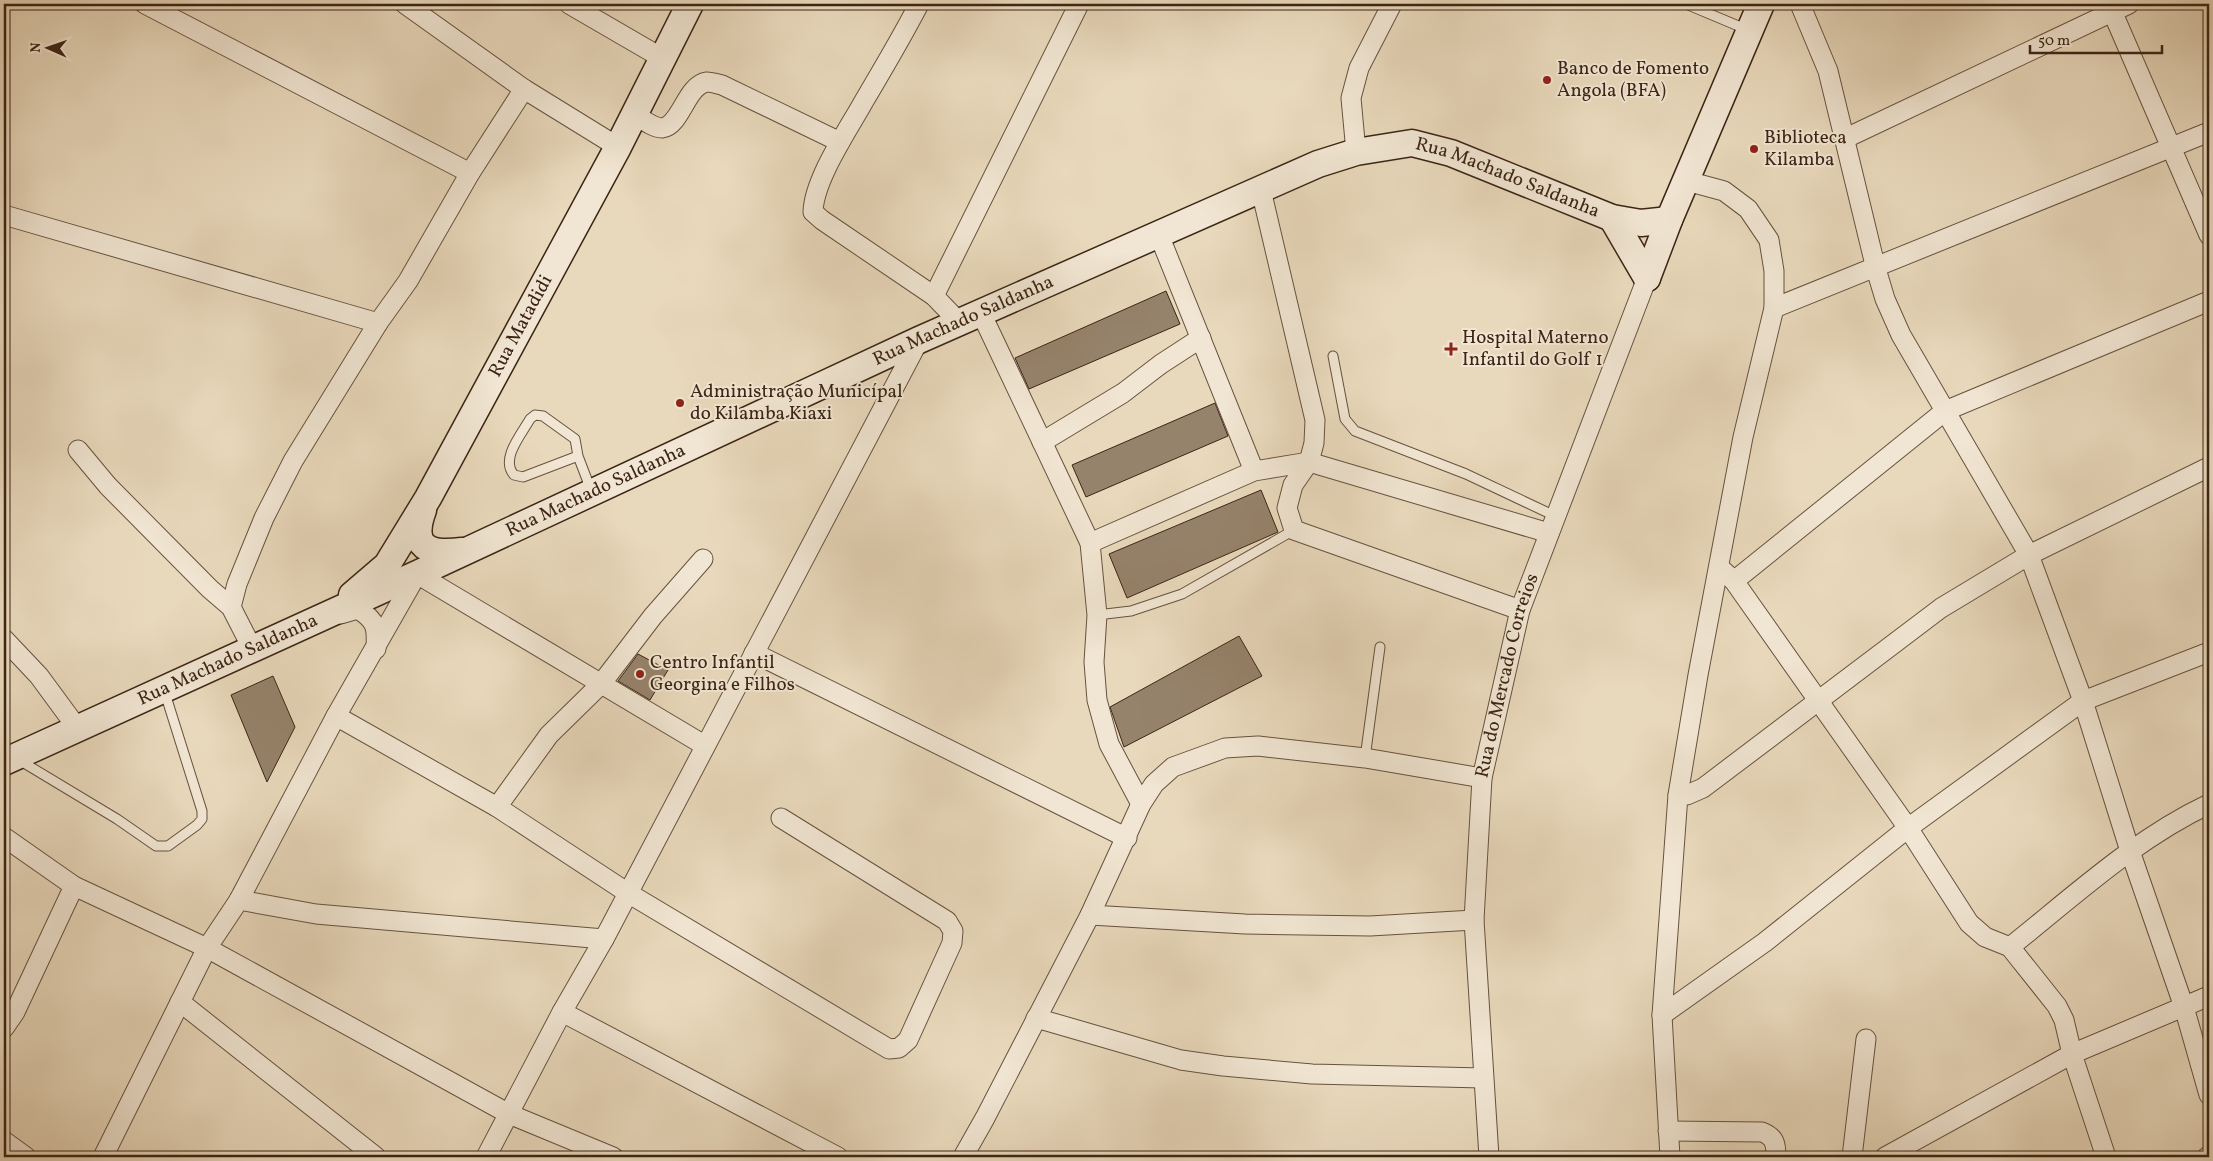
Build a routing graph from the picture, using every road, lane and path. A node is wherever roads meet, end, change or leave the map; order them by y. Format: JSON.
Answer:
{"nodes":[{"id":1,"x":145,"y":4,"type":"edge"},
{"id":2,"x":405,"y":4,"type":"edge"},
{"id":3,"x":569,"y":4,"type":"edge"},
{"id":4,"x":690,"y":4,"type":"edge"},
{"id":5,"x":919,"y":4,"type":"edge"},
{"id":6,"x":1079,"y":4,"type":"edge"},
{"id":7,"x":1392,"y":4,"type":"edge"},
{"id":8,"x":1686,"y":4,"type":"edge"},
{"id":9,"x":1761,"y":4,"type":"edge"},
{"id":10,"x":1800,"y":4,"type":"edge"},
{"id":11,"x":2129,"y":4,"type":"edge"},
{"id":12,"x":2110,"y":8,"type":"edge"},
{"id":13,"x":1750,"y":31,"type":"junction"},
{"id":14,"x":662,"y":58,"type":"junction"},
{"id":15,"x":524,"y":89,"type":"junction"},
{"id":16,"x":634,"y":114,"type":"junction"},
{"id":17,"x":2209,"y":132,"type":"edge"},
{"id":18,"x":1844,"y":139,"type":"junction"},
{"id":19,"x":840,"y":142,"type":"junction"},
{"id":20,"x":618,"y":147,"type":"junction"},
{"id":21,"x":2170,"y":148,"type":"junction"},
{"id":22,"x":1356,"y":152,"type":"junction"},
{"id":23,"x":470,"y":173,"type":"junction"},
{"id":24,"x":1687,"y":181,"type":"junction"},
{"id":25,"x":1261,"y":190,"type":"junction"},
{"id":26,"x":4,"y":215,"type":"edge"},
{"id":27,"x":1612,"y":218,"type":"junction"},
{"id":28,"x":1669,"y":220,"type":"junction"},
{"id":29,"x":2209,"y":234,"type":"edge"},
{"id":30,"x":1159,"y":235,"type":"junction"},
{"id":31,"x":1876,"y":269,"type":"junction"},
{"id":32,"x":1647,"y":278,"type":"junction"},
{"id":33,"x":934,"y":296,"type":"junction"},
{"id":34,"x":2209,"y":301,"type":"edge"},
{"id":35,"x":1774,"y":308,"type":"junction"},
{"id":36,"x":970,"y":318,"type":"junction"},
{"id":37,"x":378,"y":324,"type":"junction"},
{"id":38,"x":1201,"y":338,"type":"junction"},
{"id":39,"x":919,"y":340,"type":"junction"},
{"id":40,"x":1333,"y":356,"type":"dead end"},
{"id":41,"x":1945,"y":412,"type":"junction"},
{"id":42,"x":1042,"y":442,"type":"junction"},
{"id":43,"x":78,"y":450,"type":"dead end"},
{"id":44,"x":578,"y":456,"type":"junction"},
{"id":45,"x":1308,"y":462,"type":"junction"},
{"id":46,"x":2209,"y":467,"type":"edge"},
{"id":47,"x":1254,"y":471,"type":"junction"},
{"id":48,"x":592,"y":493,"type":"junction"},
{"id":49,"x":428,"y":498,"type":"junction"},
{"id":50,"x":1552,"y":524,"type":"junction"},
{"id":51,"x":1294,"y":530,"type":"junction"},
{"id":52,"x":1090,"y":543,"type":"junction"},
{"id":53,"x":469,"y":550,"type":"junction"},
{"id":54,"x":2029,"y":555,"type":"junction"},
{"id":55,"x":703,"y":559,"type":"dead end"},
{"id":56,"x":1719,"y":568,"type":"junction"},
{"id":57,"x":417,"y":574,"type":"junction"},
{"id":58,"x":1734,"y":580,"type":"junction"},
{"id":59,"x":231,"y":607,"type":"junction"},
{"id":60,"x":1520,"y":610,"type":"junction"},
{"id":61,"x":1097,"y":615,"type":"junction"},
{"id":62,"x":316,"y":621,"type":"junction"},
{"id":63,"x":4,"y":639,"type":"edge"},
{"id":64,"x":1380,"y":647,"type":"dead end"},
{"id":65,"x":376,"y":649,"type":"junction"},
{"id":66,"x":253,"y":650,"type":"junction"},
{"id":67,"x":2209,"y":652,"type":"edge"},
{"id":68,"x":754,"y":653,"type":"junction"},
{"id":69,"x":600,"y":684,"type":"junction"},
{"id":70,"x":164,"y":689,"type":"junction"},
{"id":71,"x":1818,"y":700,"type":"junction"},
{"id":72,"x":2083,"y":700,"type":"junction"},
{"id":73,"x":336,"y":716,"type":"junction"},
{"id":74,"x":78,"y":729,"type":"junction"},
{"id":75,"x":704,"y":745,"type":"junction"},
{"id":76,"x":1365,"y":758,"type":"junction"},
{"id":77,"x":9,"y":760,"type":"edge"},
{"id":78,"x":1482,"y":778,"type":"junction"},
{"id":79,"x":1678,"y":795,"type":"junction"},
{"id":80,"x":1141,"y":804,"type":"junction"},
{"id":81,"x":2209,"y":804,"type":"edge"},
{"id":82,"x":497,"y":807,"type":"junction"},
{"id":83,"x":781,"y":818,"type":"dead end"},
{"id":84,"x":1908,"y":828,"type":"junction"},
{"id":85,"x":4,"y":837,"type":"edge"},
{"id":86,"x":1127,"y":838,"type":"junction"},
{"id":87,"x":2130,"y":851,"type":"junction"},
{"id":88,"x":74,"y":886,"type":"junction"},
{"id":89,"x":628,"y":893,"type":"junction"},
{"id":90,"x":239,"y":900,"type":"junction"},
{"id":91,"x":1090,"y":915,"type":"junction"},
{"id":92,"x":1474,"y":920,"type":"junction"},
{"id":93,"x":604,"y":939,"type":"junction"},
{"id":94,"x":207,"y":948,"type":"junction"},
{"id":95,"x":2010,"y":948,"type":"junction"},
{"id":96,"x":2209,"y":996,"type":"edge"},
{"id":97,"x":180,"y":1002,"type":"junction"},
{"id":98,"x":2184,"y":1007,"type":"junction"},
{"id":99,"x":562,"y":1012,"type":"junction"},
{"id":100,"x":1662,"y":1015,"type":"junction"},
{"id":101,"x":1036,"y":1018,"type":"junction"},
{"id":102,"x":4,"y":1028,"type":"edge"},
{"id":103,"x":1866,"y":1039,"type":"dead end"},
{"id":104,"x":2072,"y":1054,"type":"junction"},
{"id":105,"x":1483,"y":1078,"type":"junction"},
{"id":106,"x":2209,"y":1095,"type":"edge"},
{"id":107,"x":509,"y":1114,"type":"junction"},
{"id":108,"x":1668,"y":1131,"type":"junction"},
{"id":109,"x":4,"y":1141,"type":"edge"},
{"id":110,"x":26,"y":1157,"type":"edge"},
{"id":111,"x":103,"y":1157,"type":"edge"},
{"id":112,"x":376,"y":1157,"type":"edge"},
{"id":113,"x":486,"y":1157,"type":"edge"},
{"id":114,"x":613,"y":1157,"type":"edge"},
{"id":115,"x":838,"y":1157,"type":"edge"},
{"id":116,"x":963,"y":1157,"type":"edge"},
{"id":117,"x":1489,"y":1157,"type":"edge"},
{"id":118,"x":1670,"y":1157,"type":"edge"},
{"id":119,"x":1776,"y":1157,"type":"edge"},
{"id":120,"x":1852,"y":1157,"type":"edge"},
{"id":121,"x":1885,"y":1157,"type":"edge"},
{"id":122,"x":2106,"y":1157,"type":"edge"}],
"edges":[{"from":1,"to":23,"type":"street"},
{"from":2,"to":15,"type":"street"},
{"from":3,"to":14,"type":"street"},
{"from":4,"to":14,"type":"street","name":"Rua Matadidi"},
{"from":5,"to":19,"type":"street"},
{"from":6,"to":33,"type":"street"},
{"from":7,"to":22,"type":"street"},
{"from":8,"to":13,"type":"lane"},
{"from":9,"to":13,"type":"street","name":"Rua do Mercado Correios"},
{"from":10,"to":18,"type":"street"},
{"from":11,"to":12,"type":"street"},
{"from":12,"to":18,"type":"street"},
{"from":12,"to":21,"type":"street"},
{"from":13,"to":24,"type":"street","name":"Rua do Mercado Correios"},
{"from":14,"to":16,"type":"street","name":"Rua Matadidi"},
{"from":15,"to":20,"type":"street"},
{"from":15,"to":23,"type":"street"},
{"from":16,"to":19,"type":"street"},
{"from":16,"to":20,"type":"street","name":"Rua Matadidi"},
{"from":17,"to":21,"type":"street"},
{"from":18,"to":31,"type":"street"},
{"from":19,"to":33,"type":"street"},
{"from":20,"to":49,"type":"street","name":"Rua Matadidi"},
{"from":21,"to":29,"type":"street"},
{"from":21,"to":31,"type":"street"},
{"from":22,"to":25,"type":"street","name":"Rua Machado Saldanha"},
{"from":22,"to":27,"type":"street","name":"Rua Machado Saldanha"},
{"from":23,"to":37,"type":"street"},
{"from":24,"to":28,"type":"street","name":"Rua do Mercado Correios"},
{"from":24,"to":35,"type":"street"},
{"from":25,"to":30,"type":"street","name":"Rua Machado Saldanha"},
{"from":25,"to":45,"type":"street"},
{"from":26,"to":37,"type":"street"},
{"from":27,"to":28,"type":"street","name":"Rua Machado Saldanha"},
{"from":27,"to":32,"type":"street","name":"Rua Machado Saldanha"},
{"from":28,"to":32,"type":"street","name":"Rua do Mercado Correios"},
{"from":30,"to":36,"type":"street","name":"Rua Machado Saldanha"},
{"from":30,"to":38,"type":"street"},
{"from":31,"to":35,"type":"street"},
{"from":31,"to":41,"type":"street"},
{"from":32,"to":50,"type":"street","name":"Rua do Mercado Correios"},
{"from":33,"to":36,"type":"street"},
{"from":34,"to":41,"type":"street"},
{"from":35,"to":56,"type":"street"},
{"from":36,"to":39,"type":"street","name":"Rua Machado Saldanha"},
{"from":36,"to":42,"type":"street"},
{"from":37,"to":59,"type":"street"},
{"from":38,"to":42,"type":"street"},
{"from":38,"to":47,"type":"street"},
{"from":39,"to":48,"type":"street","name":"Rua Machado Saldanha"},
{"from":39,"to":68,"type":"street"},
{"from":40,"to":50,"type":"lane"},
{"from":41,"to":54,"type":"street"},
{"from":41,"to":58,"type":"street"},
{"from":42,"to":52,"type":"street"},
{"from":43,"to":59,"type":"street"},
{"from":44,"to":44,"type":"lane"},
{"from":44,"to":48,"type":"lane"},
{"from":45,"to":47,"type":"street"},
{"from":45,"to":50,"type":"street"},
{"from":45,"to":51,"type":"street"},
{"from":46,"to":54,"type":"street"},
{"from":47,"to":52,"type":"street"},
{"from":48,"to":53,"type":"street","name":"Rua Machado Saldanha"},
{"from":49,"to":53,"type":"street"},
{"from":49,"to":62,"type":"street","name":"Rua Matadidi"},
{"from":50,"to":60,"type":"street","name":"Rua do Mercado Correios"},
{"from":51,"to":60,"type":"street"},
{"from":51,"to":61,"type":"lane"},
{"from":52,"to":61,"type":"street"},
{"from":53,"to":57,"type":"street","name":"Rua Machado Saldanha"},
{"from":54,"to":71,"type":"street"},
{"from":54,"to":72,"type":"street"},
{"from":55,"to":69,"type":"street"},
{"from":56,"to":58,"type":"street"},
{"from":56,"to":79,"type":"street"},
{"from":57,"to":62,"type":"street","name":"Rua Machado Saldanha"},
{"from":57,"to":65,"type":"street"},
{"from":57,"to":69,"type":"street"},
{"from":58,"to":71,"type":"street"},
{"from":59,"to":66,"type":"street"},
{"from":60,"to":78,"type":"street","name":"Rua do Mercado Correios"},
{"from":61,"to":80,"type":"street"},
{"from":62,"to":65,"type":"street"},
{"from":62,"to":66,"type":"street","name":"Rua Machado Saldanha"},
{"from":63,"to":74,"type":"street"},
{"from":64,"to":76,"type":"lane"},
{"from":65,"to":73,"type":"street"},
{"from":66,"to":70,"type":"street","name":"Rua Machado Saldanha"},
{"from":67,"to":72,"type":"street"},
{"from":68,"to":75,"type":"street"},
{"from":68,"to":86,"type":"street"},
{"from":69,"to":75,"type":"street"},
{"from":69,"to":82,"type":"street"},
{"from":70,"to":74,"type":"street","name":"Rua Machado Saldanha"},
{"from":70,"to":77,"type":"lane"},
{"from":71,"to":79,"type":"street"},
{"from":71,"to":84,"type":"street"},
{"from":72,"to":84,"type":"street"},
{"from":72,"to":87,"type":"street"},
{"from":73,"to":82,"type":"street"},
{"from":73,"to":90,"type":"street"},
{"from":74,"to":77,"type":"street","name":"Rua Machado Saldanha"},
{"from":75,"to":89,"type":"street"},
{"from":76,"to":78,"type":"street"},
{"from":76,"to":80,"type":"street"},
{"from":78,"to":92,"type":"street","name":"Rua do Mercado Correios"},
{"from":79,"to":100,"type":"street"},
{"from":80,"to":86,"type":"street"},
{"from":81,"to":87,"type":"street"},
{"from":82,"to":89,"type":"street"},
{"from":83,"to":89,"type":"street"},
{"from":84,"to":95,"type":"street"},
{"from":84,"to":100,"type":"street"},
{"from":85,"to":88,"type":"street"},
{"from":86,"to":91,"type":"street"},
{"from":87,"to":95,"type":"street"},
{"from":87,"to":98,"type":"street"},
{"from":88,"to":94,"type":"street"},
{"from":88,"to":102,"type":"street"},
{"from":89,"to":93,"type":"street"},
{"from":90,"to":93,"type":"street"},
{"from":90,"to":94,"type":"street"},
{"from":91,"to":92,"type":"street"},
{"from":91,"to":101,"type":"street"},
{"from":92,"to":105,"type":"street","name":"Rua do Mercado Correios"},
{"from":93,"to":99,"type":"street"},
{"from":94,"to":97,"type":"street"},
{"from":94,"to":107,"type":"street"},
{"from":95,"to":104,"type":"street"},
{"from":96,"to":98,"type":"street"},
{"from":97,"to":111,"type":"street"},
{"from":97,"to":112,"type":"street"},
{"from":98,"to":104,"type":"street"},
{"from":98,"to":106,"type":"street"},
{"from":99,"to":107,"type":"street"},
{"from":99,"to":115,"type":"street"},
{"from":100,"to":108,"type":"street"},
{"from":101,"to":105,"type":"street"},
{"from":101,"to":116,"type":"street"},
{"from":103,"to":120,"type":"street"},
{"from":104,"to":121,"type":"street"},
{"from":104,"to":122,"type":"street"},
{"from":105,"to":117,"type":"street","name":"Rua do Mercado Correios"},
{"from":107,"to":113,"type":"street"},
{"from":107,"to":114,"type":"street"},
{"from":108,"to":118,"type":"street"},
{"from":108,"to":119,"type":"street"},
{"from":109,"to":110,"type":"street"}]}
